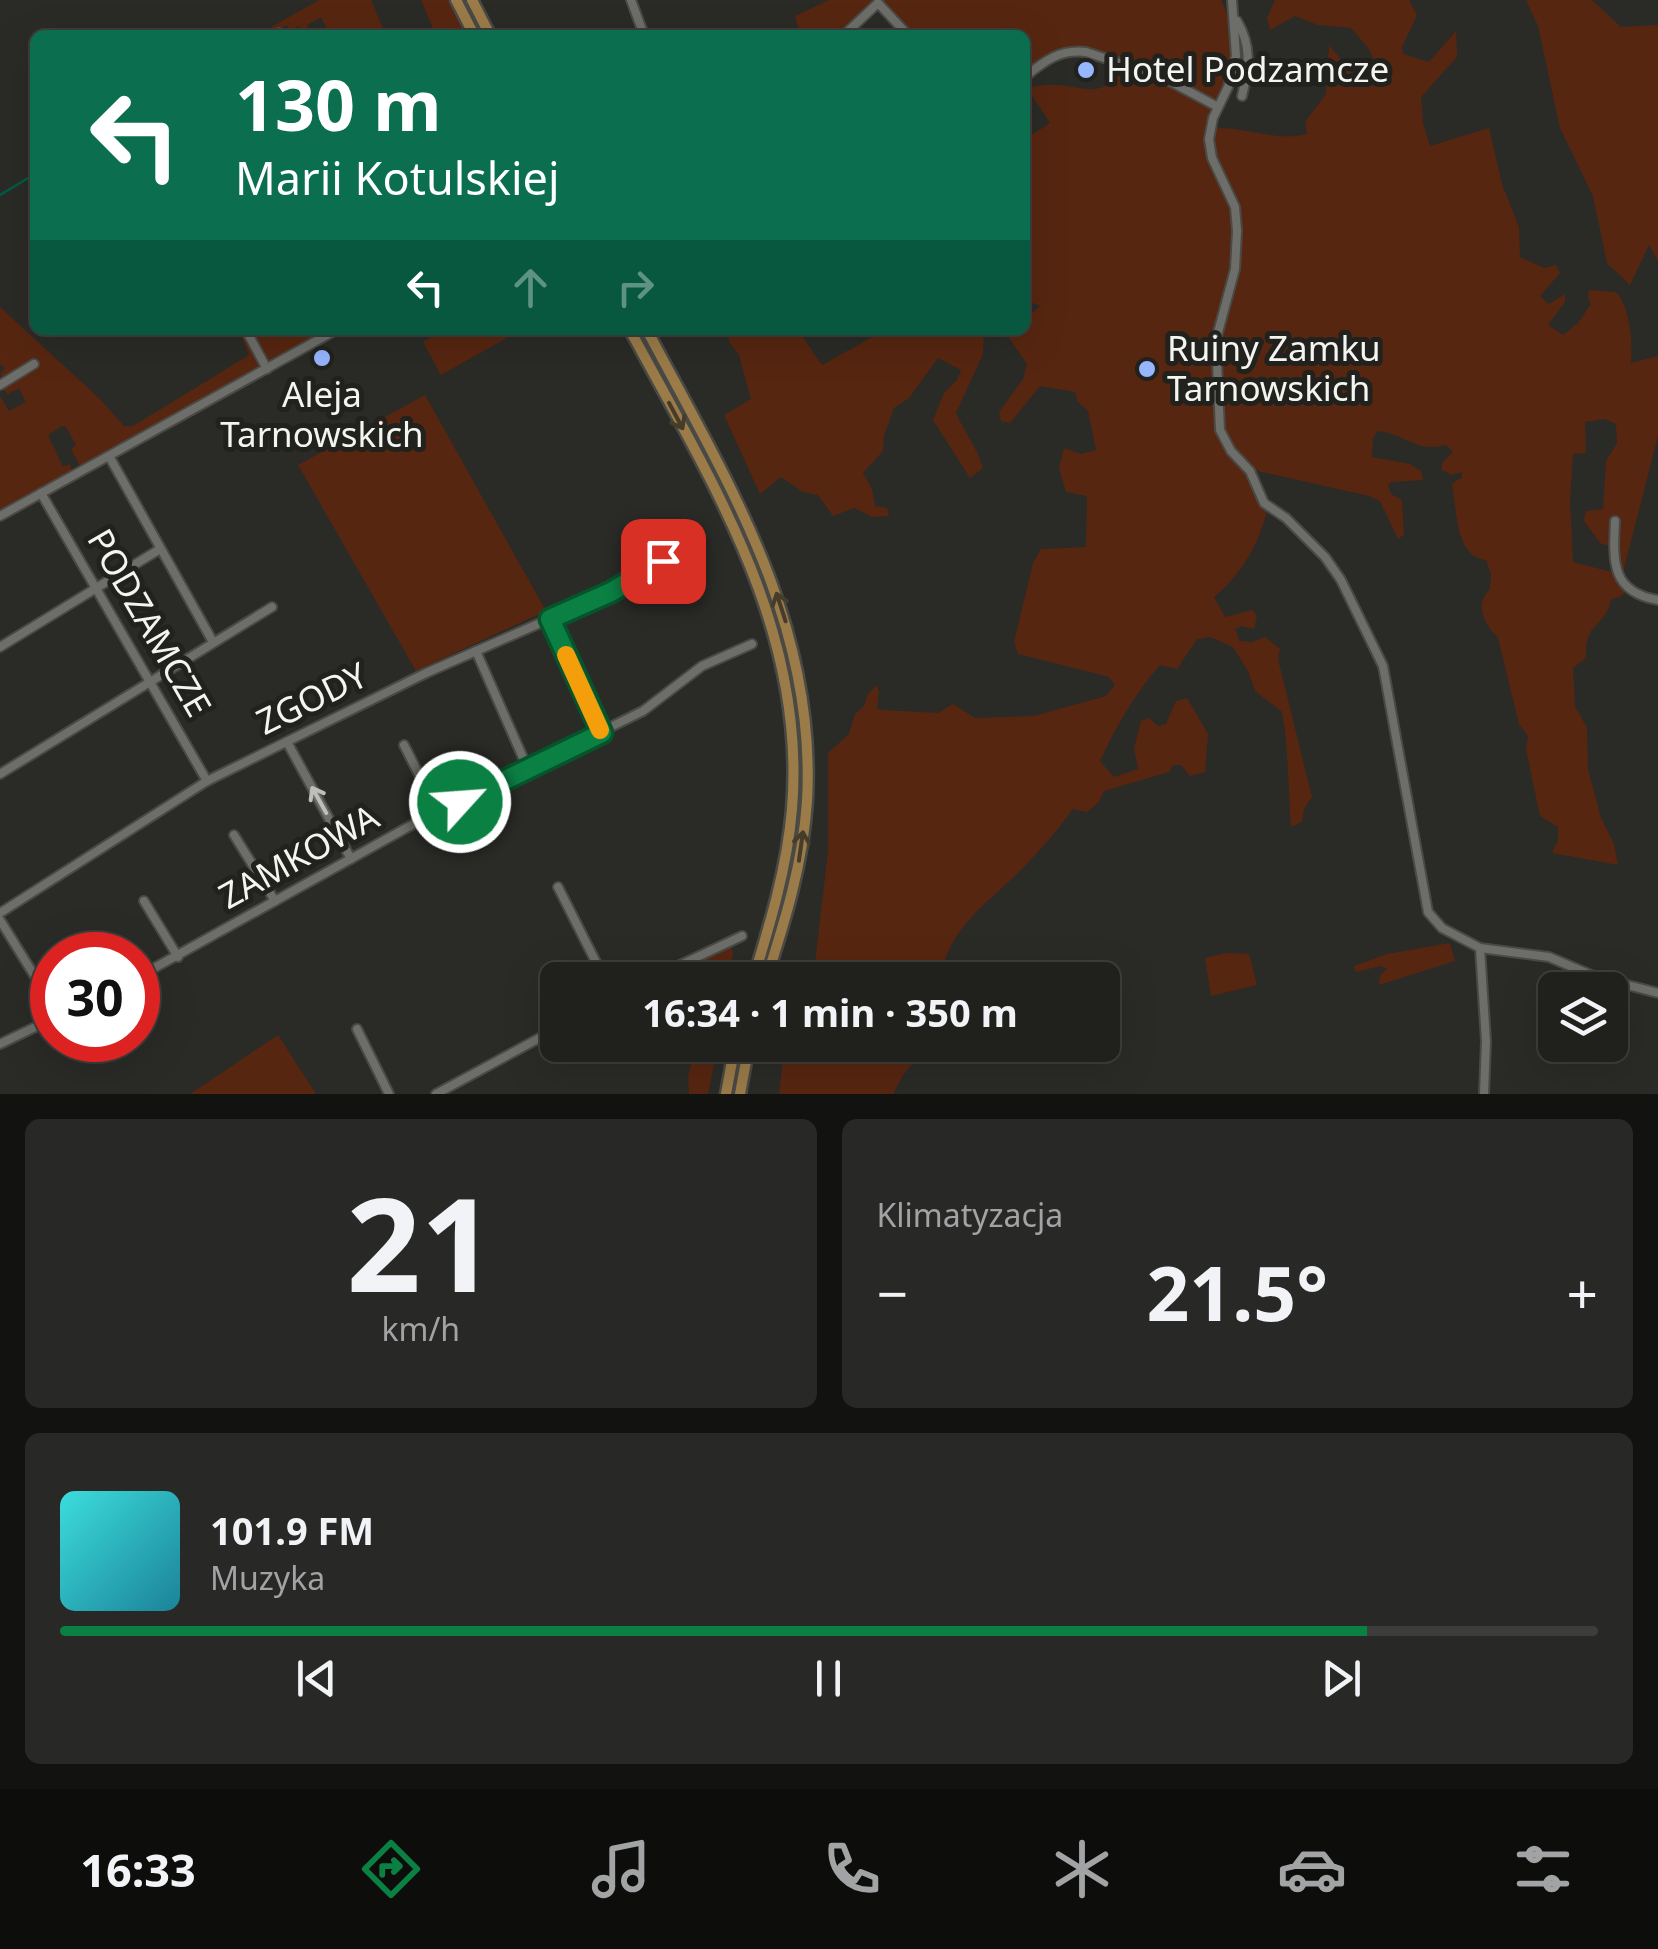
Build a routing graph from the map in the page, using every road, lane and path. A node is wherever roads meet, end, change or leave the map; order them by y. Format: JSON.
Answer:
{"nodes":[{"id":1,"x":456,"y":0,"type":"edge"},
{"id":2,"x":472,"y":0,"type":"edge"},
{"id":3,"x":631,"y":0,"type":"edge"},
{"id":4,"x":1232,"y":0,"type":"edge"},
{"id":5,"x":1234,"y":17,"type":"junction"},
{"id":6,"x":471,"y":30,"type":"edge"},
{"id":7,"x":487,"y":30,"type":"edge"},
{"id":8,"x":642,"y":30,"type":"edge"},
{"id":9,"x":849,"y":30,"type":"edge"},
{"id":10,"x":903,"y":30,"type":"edge"},
{"id":11,"x":1030,"y":73,"type":"edge"},
{"id":12,"x":1242,"y":96,"type":"dead end"},
{"id":13,"x":1218,"y":107,"type":"junction"},
{"id":14,"x":249,"y":335,"type":"edge"},
{"id":15,"x":327,"y":335,"type":"edge"},
{"id":16,"x":633,"y":335,"type":"edge"},
{"id":17,"x":650,"y":335,"type":"edge"},
{"id":18,"x":34,"y":364,"type":"dead end"},
{"id":19,"x":268,"y":369,"type":"junction"},
{"id":20,"x":0,"y":385,"type":"edge"},
{"id":21,"x":109,"y":456,"type":"junction"},
{"id":22,"x":42,"y":493,"type":"junction"},
{"id":23,"x":0,"y":516,"type":"edge"},
{"id":24,"x":1615,"y":521,"type":"dead end"},
{"id":25,"x":160,"y":549,"type":"junction"},
{"id":26,"x":663,"y":561,"type":"dead end"},
{"id":27,"x":96,"y":588,"type":"junction"},
{"id":28,"x":1658,"y":600,"type":"edge"},
{"id":29,"x":272,"y":607,"type":"dead end"},
{"id":30,"x":550,"y":619,"type":"junction"},
{"id":31,"x":214,"y":642,"type":"junction"},
{"id":32,"x":752,"y":644,"type":"dead end"},
{"id":33,"x":0,"y":647,"type":"edge"},
{"id":34,"x":476,"y":651,"type":"junction"},
{"id":35,"x":150,"y":680,"type":"junction"},
{"id":36,"x":602,"y":733,"type":"junction"},
{"id":37,"x":287,"y":742,"type":"junction"},
{"id":38,"x":404,"y":745,"type":"dead end"},
{"id":39,"x":528,"y":769,"type":"junction"},
{"id":40,"x":0,"y":774,"type":"edge"},
{"id":41,"x":208,"y":781,"type":"junction"},
{"id":42,"x":438,"y":812,"type":"junction"},
{"id":43,"x":234,"y":834,"type":"dead end"},
{"id":44,"x":351,"y":858,"type":"junction"},
{"id":45,"x":558,"y":887,"type":"dead end"},
{"id":46,"x":144,"y":901,"type":"dead end"},
{"id":47,"x":276,"y":901,"type":"junction"},
{"id":48,"x":0,"y":916,"type":"edge"},
{"id":49,"x":742,"y":936,"type":"dead end"},
{"id":50,"x":1480,"y":948,"type":"junction"},
{"id":51,"x":178,"y":957,"type":"junction"},
{"id":52,"x":596,"y":962,"type":"edge"},
{"id":53,"x":686,"y":962,"type":"edge"},
{"id":54,"x":757,"y":962,"type":"edge"},
{"id":55,"x":772,"y":962,"type":"edge"},
{"id":56,"x":160,"y":966,"type":"edge"},
{"id":57,"x":30,"y":967,"type":"edge"},
{"id":58,"x":1658,"y":994,"type":"edge"},
{"id":59,"x":357,"y":1028,"type":"dead end"},
{"id":60,"x":30,"y":1030,"type":"edge"},
{"id":61,"x":540,"y":1038,"type":"edge"},
{"id":62,"x":0,"y":1044,"type":"edge"},
{"id":63,"x":732,"y":1062,"type":"edge"},
{"id":64,"x":746,"y":1062,"type":"edge"},
{"id":65,"x":389,"y":1094,"type":"edge"},
{"id":66,"x":436,"y":1094,"type":"edge"},
{"id":67,"x":726,"y":1094,"type":"edge"},
{"id":68,"x":740,"y":1094,"type":"edge"},
{"id":69,"x":1484,"y":1094,"type":"edge"}],
"edges":[{"from":1,"to":6,"type":"main road"},
{"from":2,"to":7,"type":"main road"},
{"from":3,"to":8,"type":"street"},
{"from":4,"to":5,"type":"street"},
{"from":5,"to":12,"type":"street"},
{"from":5,"to":13,"type":"street"},
{"from":9,"to":10,"type":"street"},
{"from":11,"to":13,"type":"street"},
{"from":13,"to":50,"type":"street"},
{"from":14,"to":19,"type":"street"},
{"from":15,"to":19,"type":"street"},
{"from":16,"to":54,"type":"main road","one_way":true},
{"from":55,"to":17,"type":"main road","one_way":true},
{"from":18,"to":20,"type":"street"},
{"from":19,"to":21,"type":"street"},
{"from":21,"to":22,"type":"street"},
{"from":21,"to":25,"type":"street"},
{"from":22,"to":23,"type":"street"},
{"from":22,"to":27,"type":"street","name":"PODZAMCZE"},
{"from":24,"to":28,"type":"street"},
{"from":25,"to":27,"type":"street"},
{"from":25,"to":31,"type":"street"},
{"from":26,"to":30,"type":"street","name":"ZGODY"},
{"from":27,"to":33,"type":"street"},
{"from":27,"to":35,"type":"street","name":"PODZAMCZE"},
{"from":29,"to":31,"type":"street"},
{"from":30,"to":34,"type":"street","name":"ZGODY"},
{"from":30,"to":36,"type":"street"},
{"from":31,"to":35,"type":"street"},
{"from":32,"to":36,"type":"street","name":"ZAMKOWA"},
{"from":34,"to":37,"type":"street","name":"ZGODY"},
{"from":34,"to":39,"type":"street"},
{"from":35,"to":40,"type":"street"},
{"from":35,"to":41,"type":"street","name":"PODZAMCZE"},
{"from":36,"to":39,"type":"street","name":"ZAMKOWA"},
{"from":37,"to":41,"type":"street","name":"ZGODY"},
{"from":44,"to":37,"type":"street","one_way":true},
{"from":38,"to":42,"type":"street"},
{"from":39,"to":42,"type":"street","name":"ZAMKOWA"},
{"from":41,"to":48,"type":"street","name":"ZGODY"},
{"from":42,"to":44,"type":"street","name":"ZAMKOWA"},
{"from":43,"to":47,"type":"street"},
{"from":44,"to":47,"type":"street","name":"ZAMKOWA"},
{"from":45,"to":52,"type":"street"},
{"from":46,"to":51,"type":"street"},
{"from":47,"to":51,"type":"street","name":"ZAMKOWA"},
{"from":48,"to":57,"type":"street"},
{"from":49,"to":53,"type":"street"},
{"from":50,"to":58,"type":"street"},
{"from":50,"to":69,"type":"street"},
{"from":51,"to":56,"type":"street","name":"ZAMKOWA"},
{"from":59,"to":65,"type":"street"},
{"from":60,"to":62,"type":"street"},
{"from":61,"to":66,"type":"street"},
{"from":63,"to":67,"type":"main road"},
{"from":64,"to":68,"type":"main road"}]}
